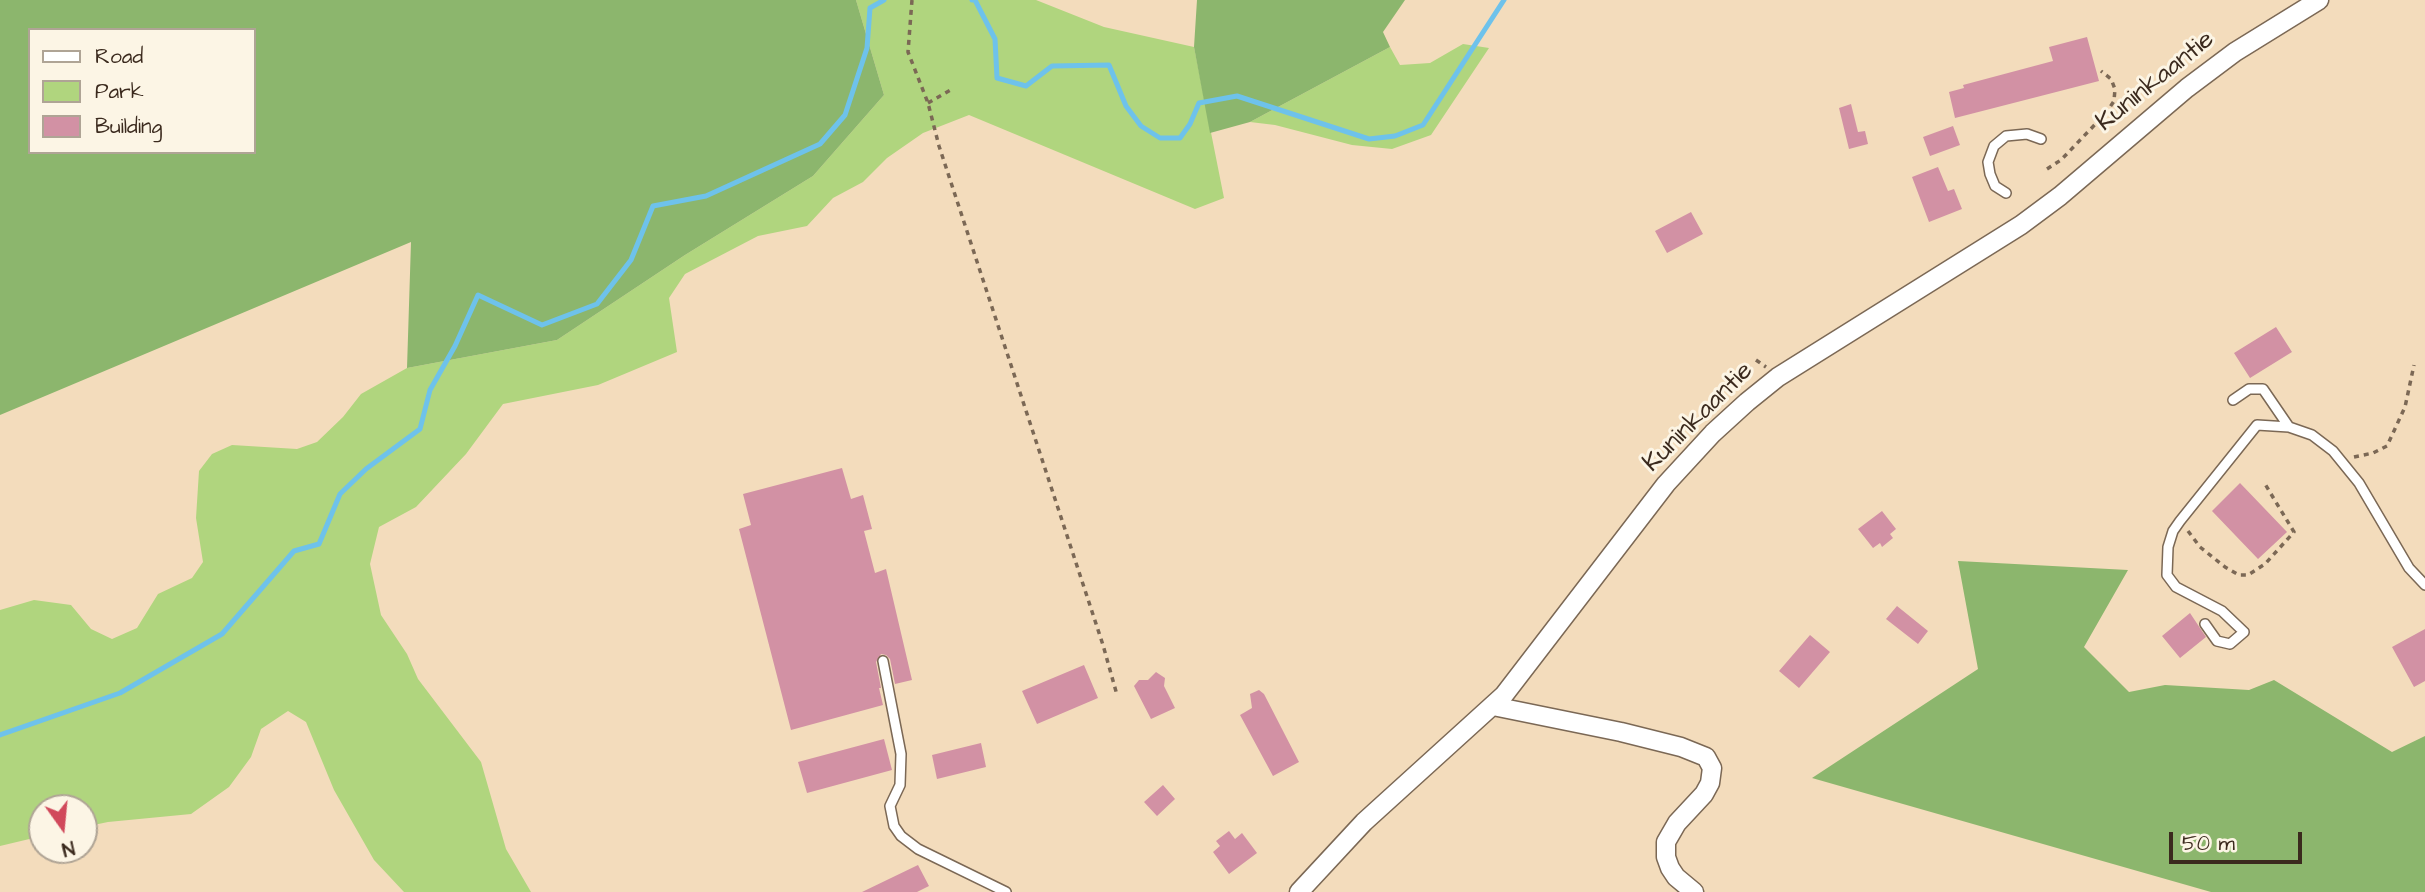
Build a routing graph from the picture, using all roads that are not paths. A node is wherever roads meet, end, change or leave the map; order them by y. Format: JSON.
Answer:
{"nodes":[{"id":1,"x":2319,"y":0,"type":"edge"},
{"id":2,"x":2041,"y":139,"type":"dead end"},
{"id":3,"x":2006,"y":193,"type":"dead end"},
{"id":4,"x":2233,"y":400,"type":"dead end"},
{"id":5,"x":2289,"y":427,"type":"junction"},
{"id":6,"x":2425,"y":585,"type":"edge"},
{"id":7,"x":2205,"y":624,"type":"dead end"},
{"id":8,"x":883,"y":661,"type":"dead end"},
{"id":9,"x":1493,"y":706,"type":"junction"},
{"id":10,"x":1006,"y":892,"type":"edge"},
{"id":11,"x":1299,"y":892,"type":"edge"},
{"id":12,"x":1694,"y":892,"type":"edge"}],
"edges":[{"from":1,"to":9,"type":"street","name":"Kuninkaantie"},
{"from":2,"to":3,"type":"lane"},
{"from":4,"to":5,"type":"lane"},
{"from":5,"to":6,"type":"lane"},
{"from":5,"to":7,"type":"lane"},
{"from":8,"to":10,"type":"lane"},
{"from":9,"to":11,"type":"street","name":"Kuninkaantie"},
{"from":9,"to":12,"type":"street"}]}
